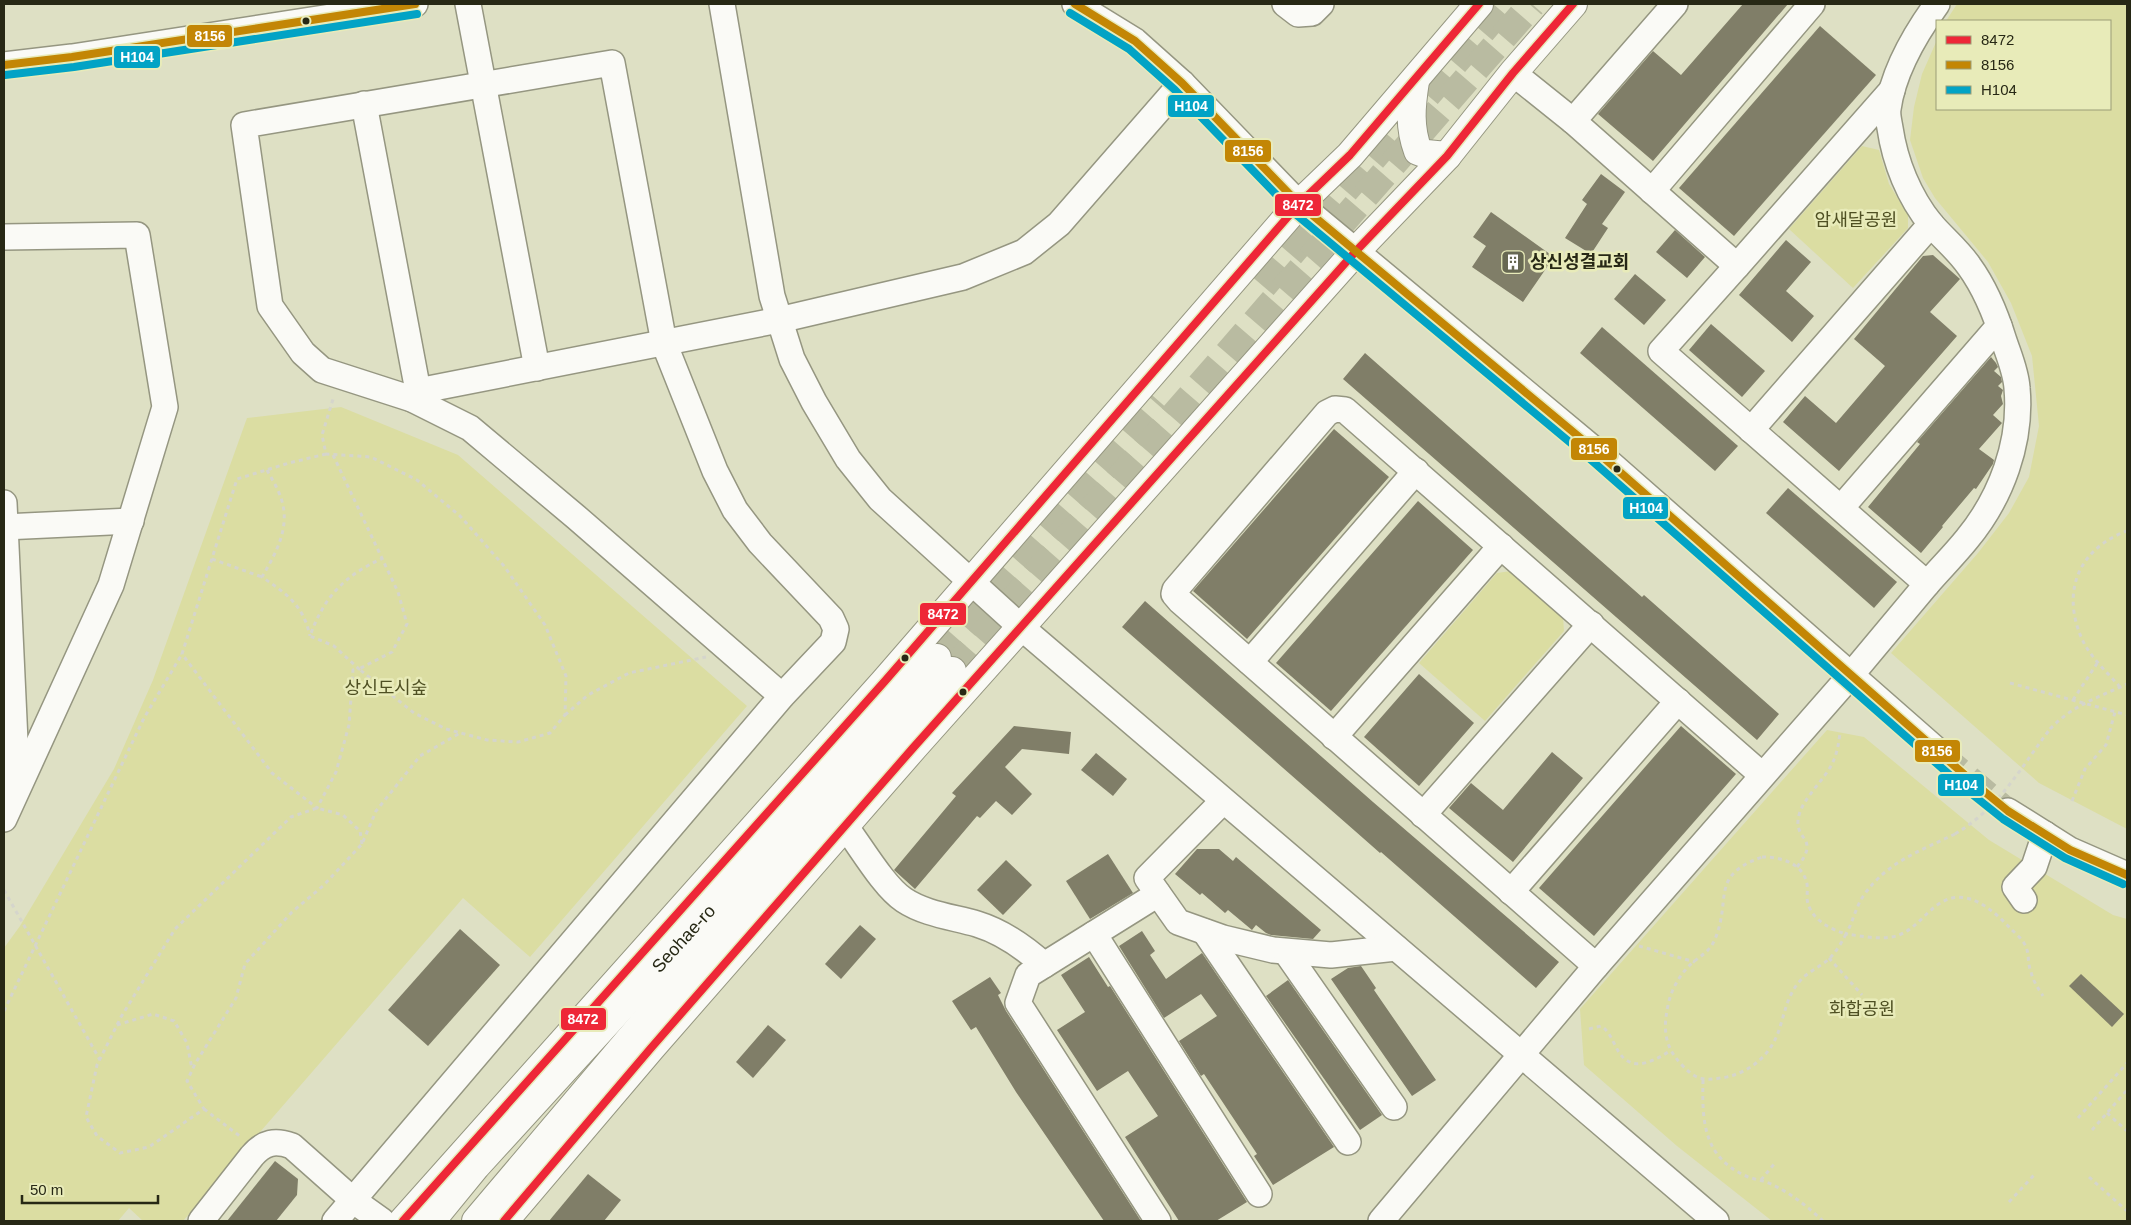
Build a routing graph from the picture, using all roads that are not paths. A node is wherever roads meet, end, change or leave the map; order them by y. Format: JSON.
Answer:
{"nodes":[{"id":1,"x":415,"y":4,"type":"edge"},
{"id":2,"x":468,"y":4,"type":"edge"},
{"id":3,"x":722,"y":4,"type":"edge"},
{"id":4,"x":1075,"y":4,"type":"edge"},
{"id":5,"x":1285,"y":4,"type":"edge"},
{"id":6,"x":1321,"y":4,"type":"edge"},
{"id":7,"x":1479,"y":4,"type":"edge"},
{"id":8,"x":1573,"y":4,"type":"edge"},
{"id":9,"x":1675,"y":4,"type":"edge"},
{"id":10,"x":1812,"y":4,"type":"edge"},
{"id":11,"x":1937,"y":4,"type":"edge"},
{"id":12,"x":4,"y":65,"type":"edge"},
{"id":13,"x":1513,"y":73,"type":"junction"},
{"id":14,"x":1416,"y":81,"type":"junction"},
{"id":15,"x":1182,"y":83,"type":"junction"},
{"id":16,"x":483,"y":84,"type":"junction"},
{"id":17,"x":1894,"y":88,"type":"junction"},
{"id":18,"x":364,"y":104,"type":"junction"},
{"id":19,"x":1573,"y":121,"type":"junction"},
{"id":20,"x":1447,"y":156,"type":"junction"},
{"id":21,"x":1652,"y":191,"type":"junction"},
{"id":22,"x":1299,"y":204,"type":"junction"},
{"id":23,"x":1931,"y":224,"type":"junction"},
{"id":24,"x":4,"y":237,"type":"edge"},
{"id":25,"x":1356,"y":252,"type":"junction"},
{"id":26,"x":1737,"y":266,"type":"junction"},
{"id":27,"x":779,"y":320,"type":"junction"},
{"id":28,"x":1999,"y":326,"type":"junction"},
{"id":29,"x":664,"y":343,"type":"junction"},
{"id":30,"x":537,"y":368,"type":"junction"},
{"id":31,"x":415,"y":395,"type":"junction"},
{"id":32,"x":1751,"y":430,"type":"junction"},
{"id":33,"x":1416,"y":471,"type":"junction"},
{"id":34,"x":4,"y":503,"type":"edge"},
{"id":35,"x":1841,"y":508,"type":"junction"},
{"id":36,"x":131,"y":521,"type":"junction"},
{"id":37,"x":4,"y":527,"type":"edge"},
{"id":38,"x":1501,"y":546,"type":"junction"},
{"id":39,"x":970,"y":581,"type":"junction"},
{"id":40,"x":1927,"y":584,"type":"junction"},
{"id":41,"x":1590,"y":624,"type":"junction"},
{"id":42,"x":1022,"y":628,"type":"junction"},
{"id":43,"x":1250,"y":662,"type":"junction"},
{"id":44,"x":942,"y":667,"type":"junction"},
{"id":45,"x":1851,"y":675,"type":"junction"},
{"id":46,"x":782,"y":696,"type":"junction"},
{"id":47,"x":1678,"y":701,"type":"junction"},
{"id":48,"x":1334,"y":736,"type":"junction"},
{"id":49,"x":1941,"y":754,"type":"tunnel mouth"},
{"id":50,"x":1762,"y":775,"type":"junction"},
{"id":51,"x":17,"y":790,"type":"junction"},
{"id":52,"x":1223,"y":801,"type":"junction"},
{"id":53,"x":2008,"y":811,"type":"tunnel mouth"},
{"id":54,"x":1423,"y":815,"type":"junction"},
{"id":55,"x":4,"y":819,"type":"edge"},
{"id":56,"x":846,"y":826,"type":"junction"},
{"id":57,"x":2045,"y":834,"type":"junction"},
{"id":58,"x":2127,"y":875,"type":"edge"},
{"id":59,"x":1511,"y":892,"type":"junction"},
{"id":60,"x":1158,"y":894,"type":"junction"},
{"id":61,"x":2024,"y":900,"type":"dead end"},
{"id":62,"x":1205,"y":932,"type":"junction"},
{"id":63,"x":1094,"y":934,"type":"junction"},
{"id":64,"x":1396,"y":948,"type":"junction"},
{"id":65,"x":1286,"y":952,"type":"junction"},
{"id":66,"x":1044,"y":965,"type":"junction"},
{"id":67,"x":1596,"y":966,"type":"junction"},
{"id":68,"x":1520,"y":1054,"type":"junction"},
{"id":69,"x":1394,"y":1107,"type":"dead end"},
{"id":70,"x":1348,"y":1142,"type":"dead end"},
{"id":71,"x":1259,"y":1194,"type":"dead end"},
{"id":72,"x":354,"y":1201,"type":"junction"},
{"id":73,"x":201,"y":1221,"type":"edge"},
{"id":74,"x":335,"y":1221,"type":"edge"},
{"id":75,"x":382,"y":1221,"type":"edge"},
{"id":76,"x":403,"y":1221,"type":"edge"},
{"id":77,"x":431,"y":1221,"type":"edge"},
{"id":78,"x":476,"y":1221,"type":"edge"},
{"id":79,"x":504,"y":1221,"type":"edge"},
{"id":80,"x":1158,"y":1221,"type":"edge"},
{"id":81,"x":1381,"y":1221,"type":"edge"},
{"id":82,"x":1716,"y":1221,"type":"edge"}],
"edges":[{"from":1,"to":12,"type":"street"},
{"from":2,"to":16,"type":"street"},
{"from":3,"to":27,"type":"street"},
{"from":4,"to":15,"type":"street"},
{"from":5,"to":6,"type":"street"},
{"from":7,"to":14,"type":"main road","name":"Seohae-ro"},
{"from":8,"to":13,"type":"main road","name":"Seohae-ro"},
{"from":9,"to":19,"type":"street"},
{"from":10,"to":21,"type":"street"},
{"from":11,"to":17,"type":"street"},
{"from":13,"to":19,"type":"street"},
{"from":13,"to":20,"type":"main road","name":"Seohae-ro"},
{"from":14,"to":20,"type":"main road"},
{"from":14,"to":22,"type":"main road","name":"Seohae-ro"},
{"from":15,"to":22,"type":"street"},
{"from":15,"to":27,"type":"street"},
{"from":16,"to":18,"type":"street"},
{"from":16,"to":29,"type":"street"},
{"from":16,"to":30,"type":"street"},
{"from":17,"to":23,"type":"street"},
{"from":17,"to":26,"type":"street"},
{"from":18,"to":31,"type":"street"},
{"from":18,"to":31,"type":"street"},
{"from":19,"to":21,"type":"street"},
{"from":20,"to":25,"type":"main road","name":"Seohae-ro"},
{"from":21,"to":26,"type":"street"},
{"from":22,"to":25,"type":"street"},
{"from":22,"to":39,"type":"main road","name":"Seohae-ro"},
{"from":23,"to":28,"type":"street"},
{"from":23,"to":32,"type":"street"},
{"from":24,"to":36,"type":"street"},
{"from":25,"to":42,"type":"main road","name":"Seohae-ro"},
{"from":25,"to":45,"type":"street"},
{"from":26,"to":32,"type":"street"},
{"from":27,"to":29,"type":"street"},
{"from":27,"to":39,"type":"street"},
{"from":28,"to":35,"type":"street"},
{"from":28,"to":40,"type":"street"},
{"from":29,"to":30,"type":"street"},
{"from":29,"to":46,"type":"street"},
{"from":30,"to":31,"type":"street"},
{"from":31,"to":46,"type":"street"},
{"from":32,"to":35,"type":"street"},
{"from":33,"to":38,"type":"street"},
{"from":33,"to":43,"type":"street"},
{"from":33,"to":43,"type":"street"},
{"from":34,"to":37,"type":"street"},
{"from":35,"to":40,"type":"street"},
{"from":36,"to":37,"type":"street"},
{"from":36,"to":51,"type":"street"},
{"from":37,"to":51,"type":"street"},
{"from":38,"to":41,"type":"street"},
{"from":38,"to":48,"type":"street"},
{"from":39,"to":42,"type":"street"},
{"from":39,"to":44,"type":"main road","name":"Seohae-ro"},
{"from":40,"to":45,"type":"street"},
{"from":41,"to":47,"type":"street"},
{"from":41,"to":54,"type":"street"},
{"from":42,"to":44,"type":"main road","name":"Seohae-ro"},
{"from":42,"to":52,"type":"street"},
{"from":43,"to":48,"type":"street"},
{"from":44,"to":56,"type":"main road","name":"Seohae-ro"},
{"from":44,"to":76,"type":"main road","name":"Seohae-ro"},
{"from":44,"to":77,"type":"main road","name":"Seohae-ro"},
{"from":44,"to":78,"type":"main road","name":"Seohae-ro"},
{"from":45,"to":49,"type":"street"},
{"from":45,"to":50,"type":"street"},
{"from":46,"to":72,"type":"street"},
{"from":47,"to":50,"type":"street"},
{"from":47,"to":59,"type":"street"},
{"from":48,"to":54,"type":"street"},
{"from":50,"to":67,"type":"street"},
{"from":51,"to":55,"type":"street"},
{"from":52,"to":60,"type":"street"},
{"from":52,"to":64,"type":"street"},
{"from":53,"to":57,"type":"street"},
{"from":54,"to":59,"type":"street"},
{"from":56,"to":66,"type":"street"},
{"from":56,"to":79,"type":"main road","name":"Seohae-ro"},
{"from":57,"to":58,"type":"street"},
{"from":57,"to":61,"type":"street"},
{"from":59,"to":67,"type":"street"},
{"from":60,"to":62,"type":"street"},
{"from":60,"to":63,"type":"street"},
{"from":62,"to":65,"type":"street"},
{"from":62,"to":70,"type":"street"},
{"from":63,"to":66,"type":"street"},
{"from":63,"to":71,"type":"street"},
{"from":64,"to":65,"type":"street"},
{"from":64,"to":68,"type":"street"},
{"from":65,"to":69,"type":"street"},
{"from":66,"to":80,"type":"street"},
{"from":67,"to":68,"type":"street"},
{"from":68,"to":81,"type":"street"},
{"from":68,"to":82,"type":"street"},
{"from":72,"to":73,"type":"street"},
{"from":72,"to":74,"type":"street"},
{"from":72,"to":75,"type":"street"}]}
